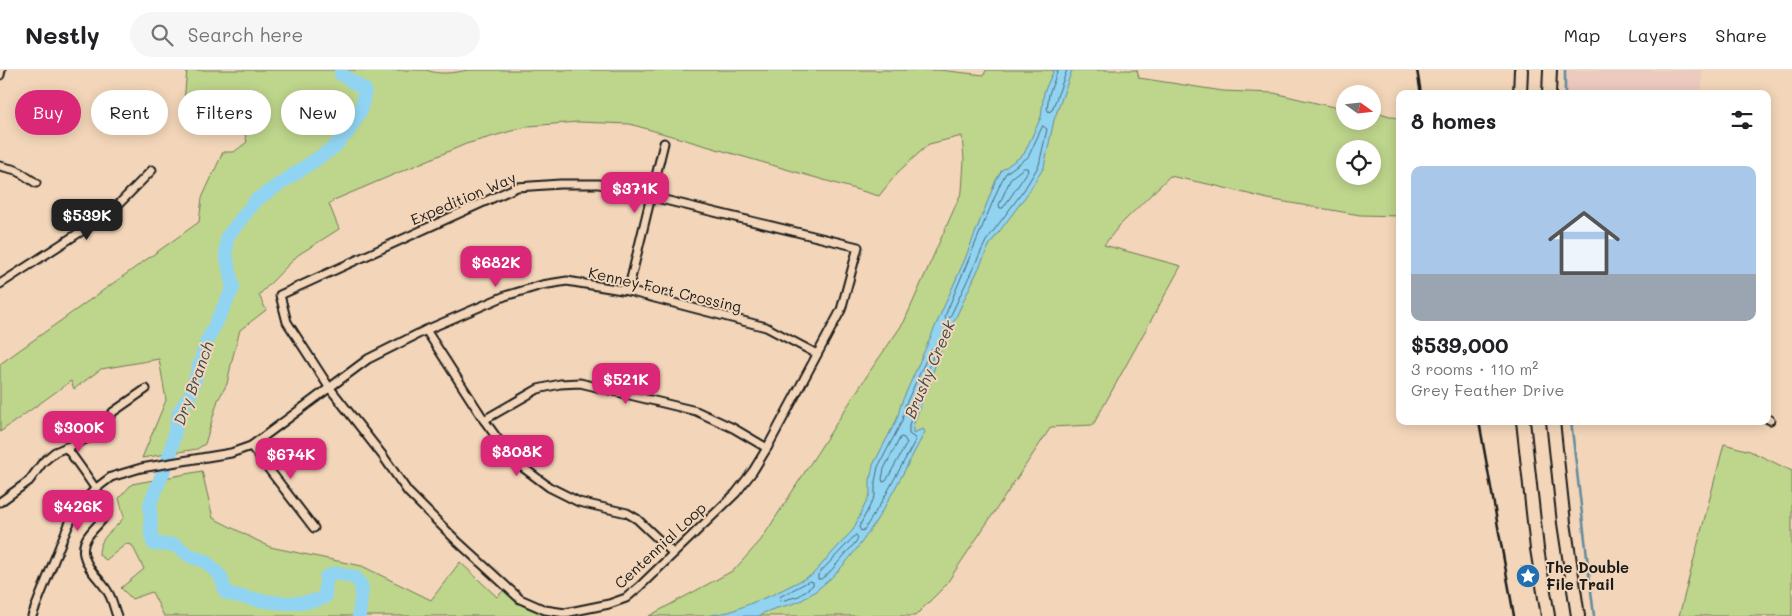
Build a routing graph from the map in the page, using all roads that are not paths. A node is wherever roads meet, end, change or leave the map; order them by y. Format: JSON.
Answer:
{"nodes":[{"id":1,"x":1,"y":70,"type":"edge"},
{"id":2,"x":1521,"y":70,"type":"edge"},
{"id":3,"x":1550,"y":70,"type":"edge"},
{"id":4,"x":0,"y":74,"type":"edge"},
{"id":5,"x":1520,"y":90,"type":"edge"},
{"id":6,"x":1549,"y":90,"type":"edge"},
{"id":7,"x":664,"y":143,"type":"dead end"},
{"id":8,"x":0,"y":166,"type":"edge"},
{"id":9,"x":152,"y":170,"type":"dead end"},
{"id":10,"x":36,"y":183,"type":"dead end"},
{"id":11,"x":650,"y":196,"type":"junction"},
{"id":12,"x":858,"y":247,"type":"joint"},
{"id":13,"x":0,"y":284,"type":"edge"},
{"id":14,"x":628,"y":291,"type":"junction"},
{"id":15,"x":426,"y":330,"type":"junction"},
{"id":16,"x":817,"y":354,"type":"junction"},
{"id":17,"x":329,"y":388,"type":"junction"},
{"id":18,"x":146,"y":389,"type":"dead end"},
{"id":19,"x":484,"y":420,"type":"junction"},
{"id":20,"x":1524,"y":425,"type":"edge"},
{"id":21,"x":1554,"y":425,"type":"edge"},
{"id":22,"x":66,"y":446,"type":"junction"},
{"id":23,"x":251,"y":446,"type":"junction"},
{"id":24,"x":767,"y":448,"type":"junction"},
{"id":25,"x":95,"y":489,"type":"junction"},
{"id":26,"x":0,"y":502,"type":"edge"},
{"id":27,"x":314,"y":528,"type":"dead end"},
{"id":28,"x":673,"y":553,"type":"junction"},
{"id":29,"x":32,"y":616,"type":"edge"},
{"id":30,"x":117,"y":616,"type":"edge"},
{"id":31,"x":1548,"y":616,"type":"edge"},
{"id":32,"x":1578,"y":616,"type":"edge"}],
"edges":[{"from":1,"to":4,"type":"street"},
{"from":2,"to":5,"type":"highway"},
{"from":3,"to":6,"type":"highway"},
{"from":7,"to":11,"type":"street"},
{"from":8,"to":10,"type":"street"},
{"from":9,"to":13,"type":"street"},
{"from":11,"to":12,"type":"street","name":"Expedition Way"},
{"from":11,"to":14,"type":"street"},
{"from":11,"to":17,"type":"street","name":"Expedition Way"},
{"from":12,"to":16,"type":"street","name":"Centennial Loop"},
{"from":14,"to":15,"type":"street","name":"Kenney Fort Crossing"},
{"from":14,"to":16,"type":"street","name":"Kenney Fort Crossing"},
{"from":15,"to":17,"type":"street","name":"Kenney Fort Crossing"},
{"from":15,"to":19,"type":"street"},
{"from":16,"to":24,"type":"street","name":"Centennial Loop"},
{"from":17,"to":23,"type":"street","name":"Kenney Fort Crossing"},
{"from":17,"to":28,"type":"street","name":"Centennial Loop"},
{"from":18,"to":22,"type":"street"},
{"from":19,"to":24,"type":"street"},
{"from":19,"to":28,"type":"street"},
{"from":20,"to":31,"type":"highway"},
{"from":21,"to":32,"type":"highway"},
{"from":22,"to":25,"type":"street"},
{"from":22,"to":26,"type":"street"},
{"from":23,"to":25,"type":"street","name":"Kenney Fort Crossing"},
{"from":23,"to":27,"type":"street"},
{"from":24,"to":28,"type":"street","name":"Centennial Loop"},
{"from":25,"to":29,"type":"street","name":"Kenney Fort Crossing"},
{"from":25,"to":30,"type":"street"}]}
